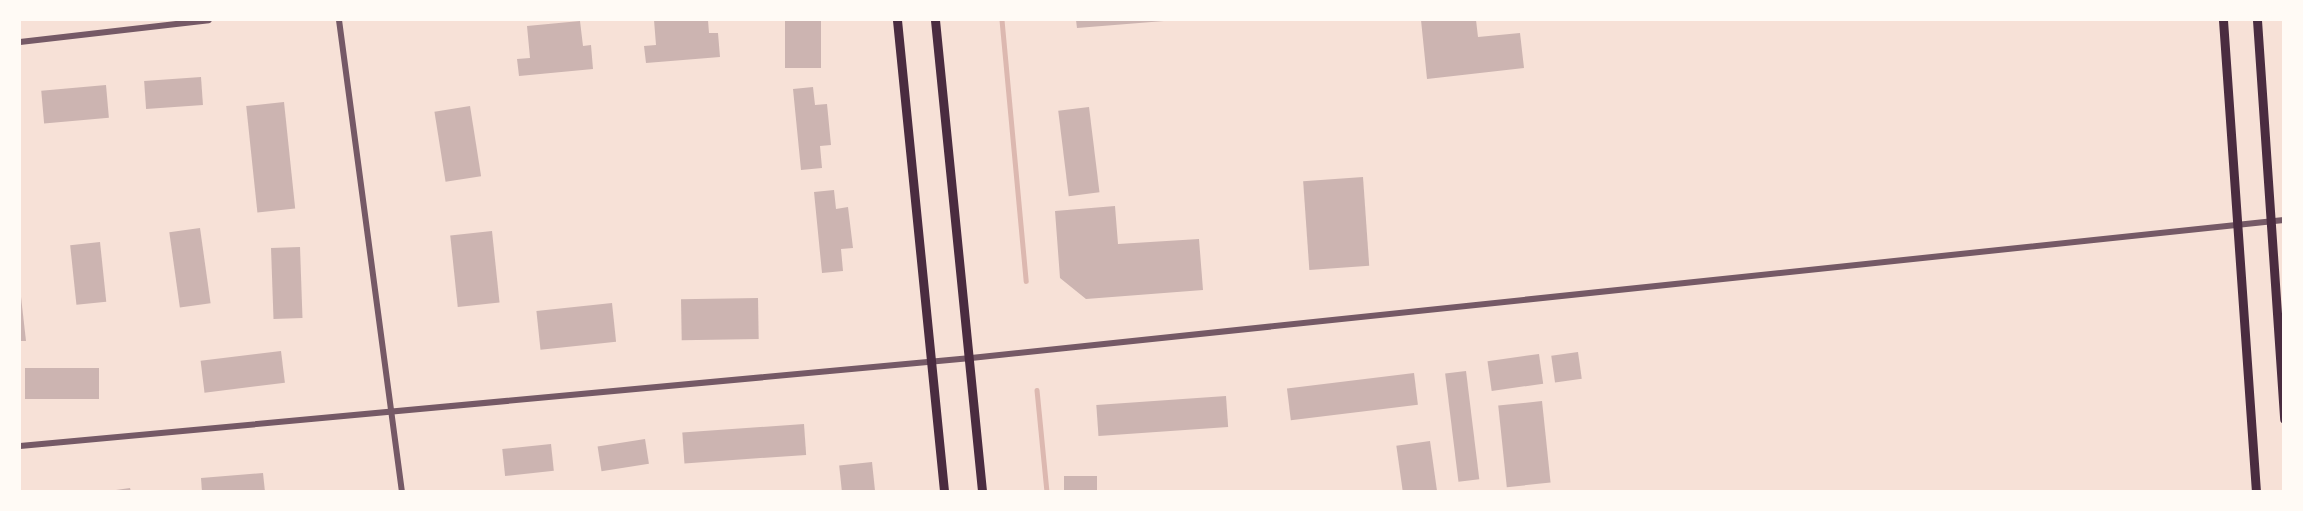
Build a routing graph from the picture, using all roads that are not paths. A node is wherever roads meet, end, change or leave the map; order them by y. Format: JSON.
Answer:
{"nodes":[{"id":1,"x":209,"y":20,"type":"edge"},
{"id":2,"x":339,"y":20,"type":"edge"},
{"id":3,"x":897,"y":20,"type":"edge"},
{"id":4,"x":935,"y":20,"type":"edge"},
{"id":5,"x":2223,"y":20,"type":"edge"},
{"id":6,"x":2257,"y":20,"type":"edge"},
{"id":7,"x":20,"y":42,"type":"edge"},
{"id":8,"x":2278,"y":221,"type":"edge"},
{"id":9,"x":2240,"y":224,"type":"junction"},
{"id":10,"x":971,"y":358,"type":"junction"},
{"id":11,"x":931,"y":359,"type":"junction"},
{"id":12,"x":393,"y":412,"type":"junction"},
{"id":13,"x":2283,"y":419,"type":"edge"},
{"id":14,"x":20,"y":446,"type":"edge"},
{"id":15,"x":402,"y":492,"type":"edge"},
{"id":16,"x":944,"y":492,"type":"edge"},
{"id":17,"x":982,"y":492,"type":"edge"},
{"id":18,"x":2256,"y":492,"type":"edge"}],
"edges":[{"from":1,"to":7,"type":"street"},
{"from":2,"to":12,"type":"street"},
{"from":3,"to":11,"type":"main road"},
{"from":4,"to":10,"type":"main road"},
{"from":5,"to":9,"type":"main road"},
{"from":6,"to":8,"type":"main road"},
{"from":8,"to":9,"type":"street"},
{"from":8,"to":13,"type":"main road"},
{"from":9,"to":10,"type":"street"},
{"from":9,"to":18,"type":"main road"},
{"from":10,"to":11,"type":"street"},
{"from":10,"to":17,"type":"main road"},
{"from":11,"to":12,"type":"street"},
{"from":11,"to":16,"type":"main road"},
{"from":12,"to":14,"type":"street"},
{"from":12,"to":15,"type":"street"}]}
